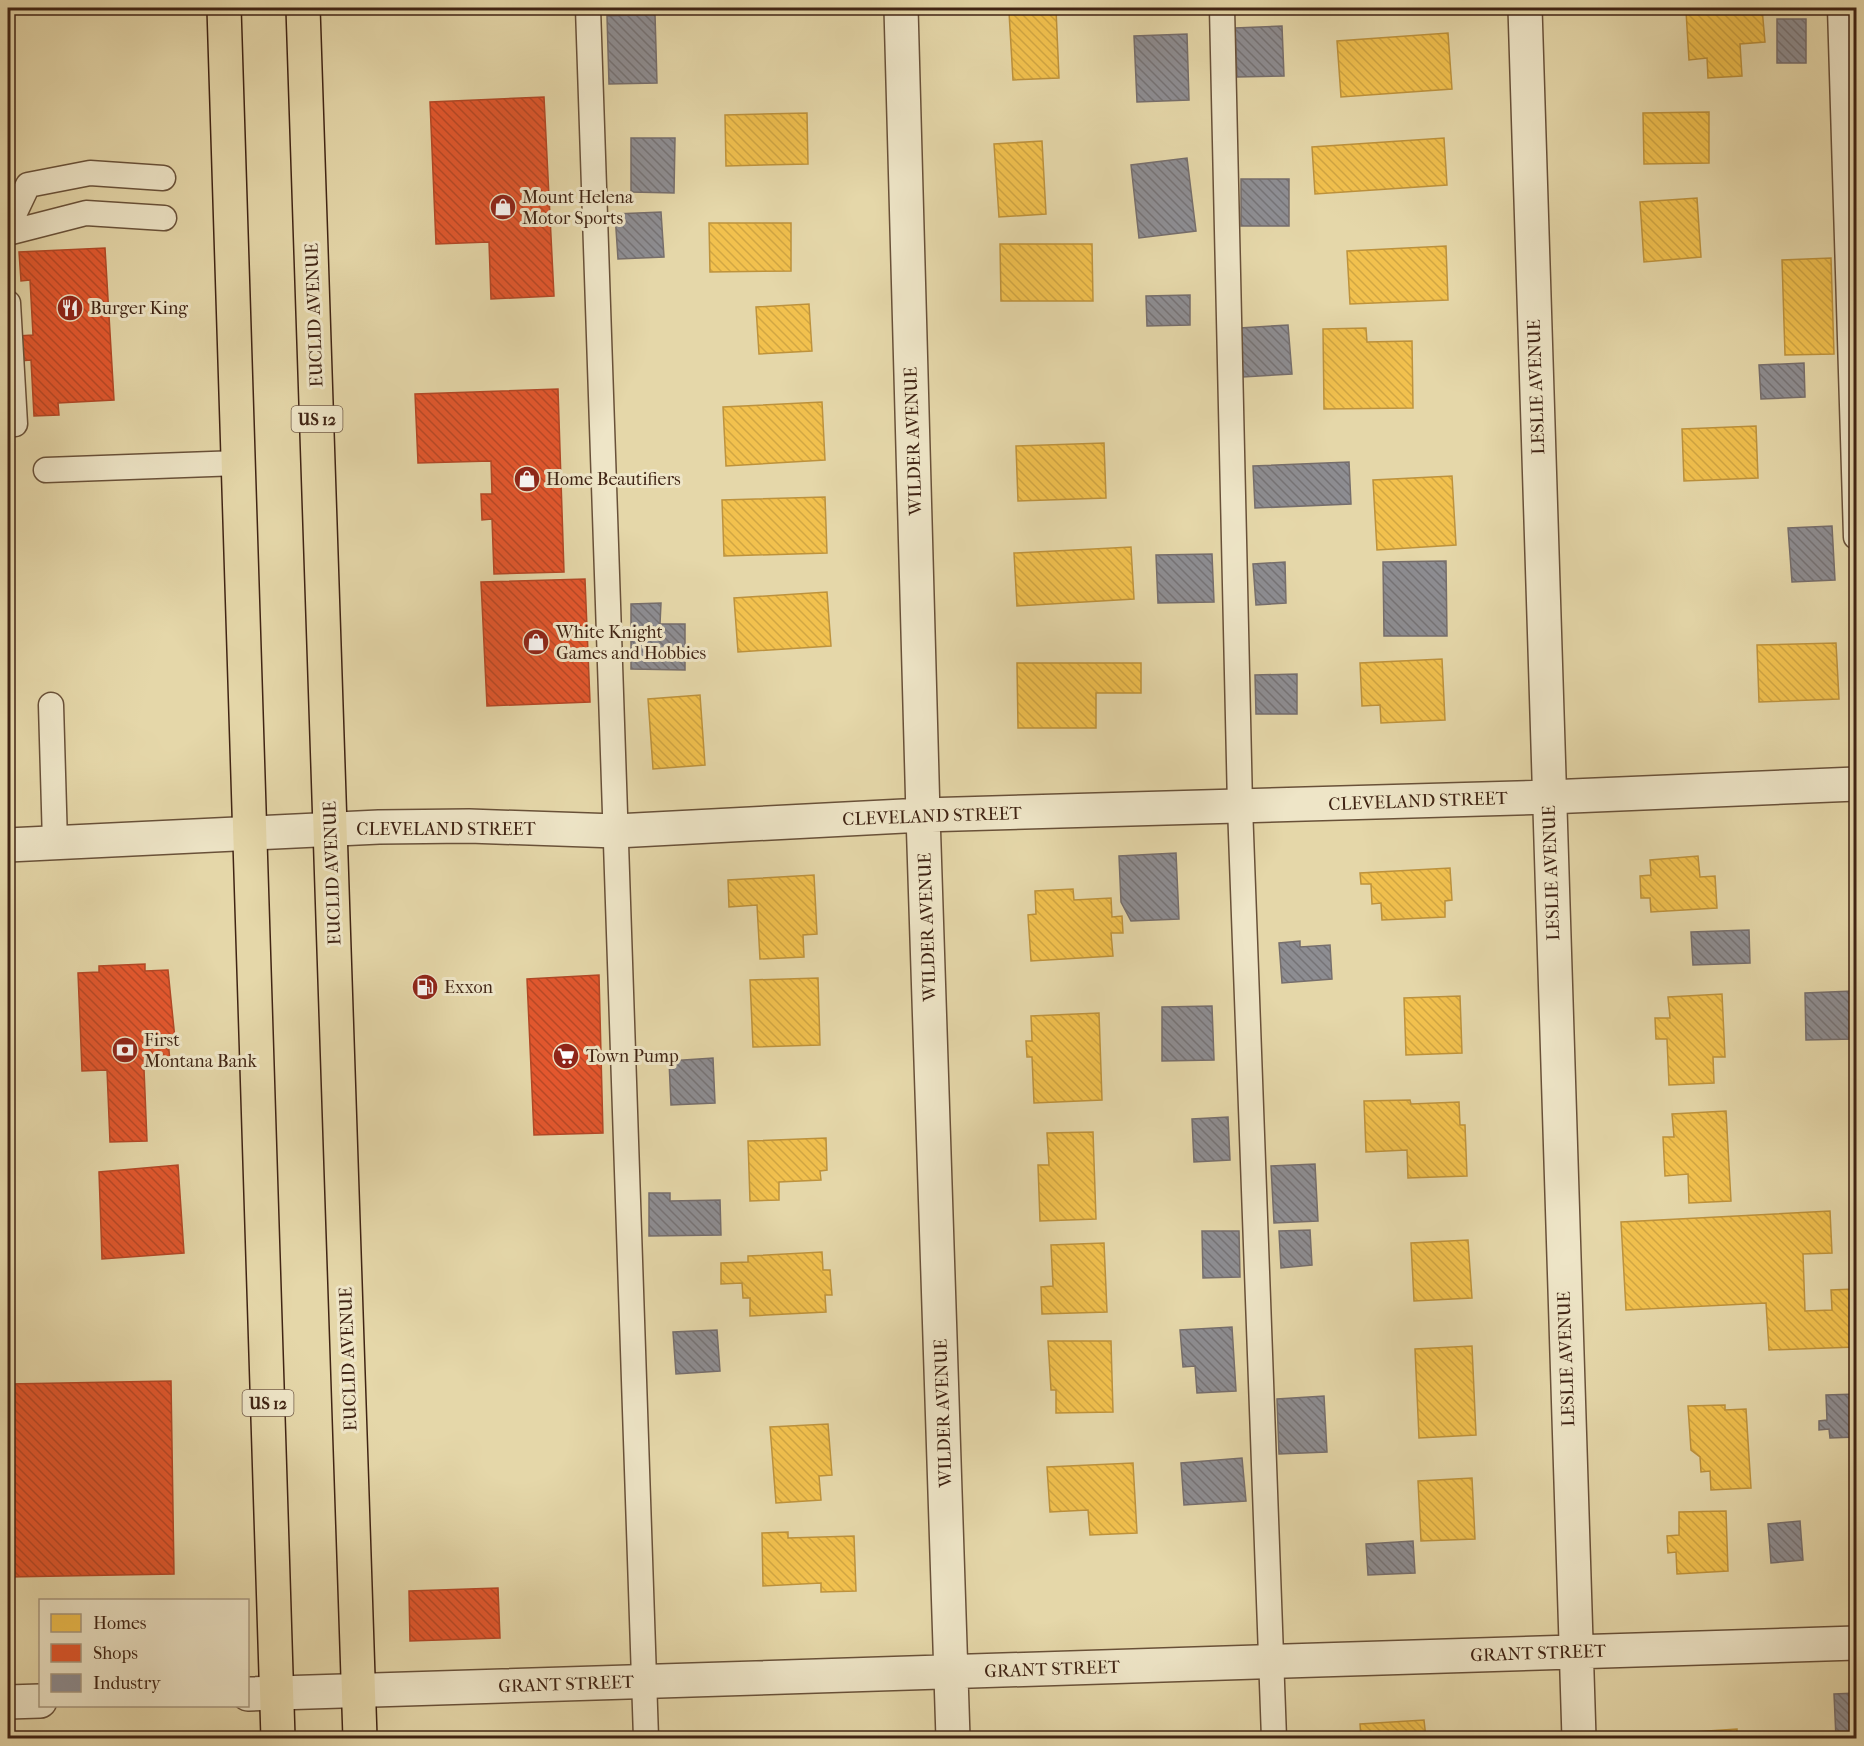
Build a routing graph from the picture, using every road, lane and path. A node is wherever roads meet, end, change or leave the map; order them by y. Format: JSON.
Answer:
{"nodes":[{"id":1,"x":224,"y":8,"type":"edge"},
{"id":2,"x":303,"y":8,"type":"edge"},
{"id":3,"x":588,"y":8,"type":"edge"},
{"id":4,"x":901,"y":8,"type":"edge"},
{"id":5,"x":1222,"y":8,"type":"edge"},
{"id":6,"x":1525,"y":8,"type":"edge"},
{"id":7,"x":1840,"y":8,"type":"edge"},
{"id":8,"x":163,"y":178,"type":"dead end"},
{"id":9,"x":164,"y":218,"type":"dead end"},
{"id":10,"x":8,"y":227,"type":"edge"},
{"id":11,"x":8,"y":233,"type":"edge"},
{"id":12,"x":8,"y":303,"type":"edge"},
{"id":13,"x":15,"y":424,"type":"dead end"},
{"id":14,"x":239,"y":463,"type":"junction"},
{"id":15,"x":45,"y":470,"type":"dead end"},
{"id":16,"x":1857,"y":537,"type":"edge"},
{"id":17,"x":51,"y":705,"type":"dead end"},
{"id":18,"x":1857,"y":784,"type":"edge"},
{"id":19,"x":1548,"y":797,"type":"junction"},
{"id":20,"x":1240,"y":806,"type":"junction"},
{"id":21,"x":923,"y":815,"type":"junction"},
{"id":22,"x":330,"y":830,"type":"junction"},
{"id":23,"x":616,"y":831,"type":"junction"},
{"id":24,"x":250,"y":833,"type":"junction"},
{"id":25,"x":55,"y":843,"type":"junction"},
{"id":26,"x":8,"y":845,"type":"edge"},
{"id":27,"x":1857,"y":1643,"type":"edge"},
{"id":28,"x":1576,"y":1652,"type":"junction"},
{"id":29,"x":1272,"y":1662,"type":"junction"},
{"id":30,"x":951,"y":1672,"type":"junction"},
{"id":31,"x":644,"y":1681,"type":"junction"},
{"id":32,"x":359,"y":1690,"type":"junction"},
{"id":33,"x":262,"y":1694,"type":"edge"},
{"id":34,"x":39,"y":1701,"type":"edge"},
{"id":35,"x":8,"y":1702,"type":"edge"},
{"id":36,"x":278,"y":1738,"type":"edge"},
{"id":37,"x":360,"y":1738,"type":"edge"},
{"id":38,"x":646,"y":1738,"type":"edge"},
{"id":39,"x":953,"y":1738,"type":"edge"},
{"id":40,"x":1274,"y":1738,"type":"edge"},
{"id":41,"x":1579,"y":1738,"type":"edge"}],
"edges":[{"from":1,"to":14,"type":"highway","number":"US 12"},
{"from":2,"to":22,"type":"highway","name":"EUCLID AVENUE","number":"US 12"},
{"from":3,"to":23,"type":"lane"},
{"from":4,"to":21,"type":"street","name":"WILDER AVENUE"},
{"from":5,"to":20,"type":"lane"},
{"from":6,"to":19,"type":"street","name":"LESLIE AVENUE"},
{"from":7,"to":16,"type":"lane"},
{"from":8,"to":10,"type":"lane"},
{"from":9,"to":11,"type":"lane"},
{"from":12,"to":13,"type":"lane"},
{"from":14,"to":15,"type":"lane"},
{"from":14,"to":24,"type":"highway","number":"US 12"},
{"from":17,"to":25,"type":"lane"},
{"from":18,"to":19,"type":"street","name":"CLEVELAND STREET"},
{"from":19,"to":20,"type":"street","name":"CLEVELAND STREET"},
{"from":19,"to":28,"type":"street","name":"LESLIE AVENUE"},
{"from":20,"to":21,"type":"street","name":"CLEVELAND STREET"},
{"from":20,"to":29,"type":"lane"},
{"from":21,"to":23,"type":"street","name":"CLEVELAND STREET"},
{"from":21,"to":30,"type":"street","name":"WILDER AVENUE"},
{"from":22,"to":23,"type":"street","name":"CLEVELAND STREET"},
{"from":22,"to":24,"type":"street","name":"CLEVELAND STREET"},
{"from":22,"to":32,"type":"highway","name":"EUCLID AVENUE","number":"US 12"},
{"from":23,"to":31,"type":"lane"},
{"from":24,"to":25,"type":"street","name":"CLEVELAND STREET"},
{"from":24,"to":33,"type":"highway","number":"US 12"},
{"from":25,"to":26,"type":"street","name":"CLEVELAND STREET"},
{"from":27,"to":28,"type":"street","name":"GRANT STREET"},
{"from":28,"to":29,"type":"street","name":"GRANT STREET"},
{"from":28,"to":41,"type":"street","name":"LESLIE AVENUE"},
{"from":29,"to":30,"type":"street","name":"GRANT STREET"},
{"from":29,"to":40,"type":"lane"},
{"from":30,"to":31,"type":"street","name":"GRANT STREET"},
{"from":30,"to":39,"type":"street","name":"WILDER AVENUE"},
{"from":31,"to":32,"type":"street","name":"GRANT STREET"},
{"from":31,"to":38,"type":"lane"},
{"from":32,"to":33,"type":"street","name":"GRANT STREET"},
{"from":32,"to":37,"type":"highway","name":"EUCLID AVENUE","number":"US 12"},
{"from":33,"to":36,"type":"highway","number":"US 12"},
{"from":34,"to":35,"type":"street"}]}
